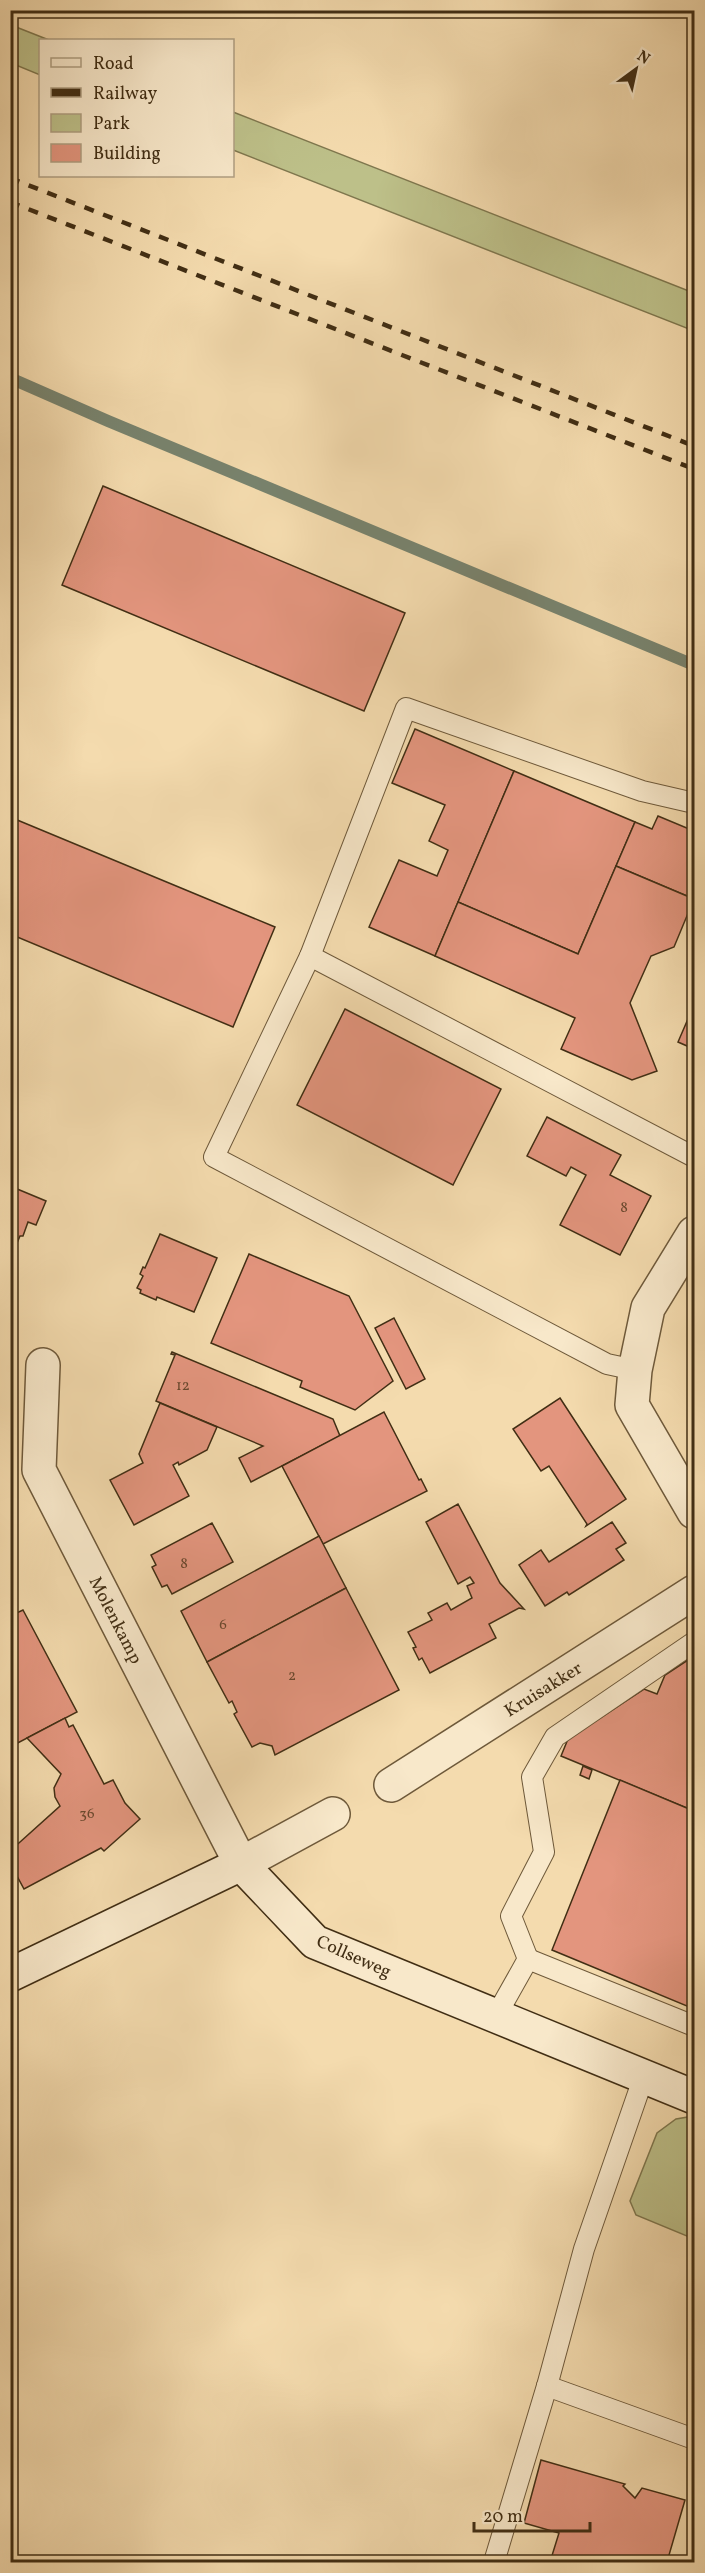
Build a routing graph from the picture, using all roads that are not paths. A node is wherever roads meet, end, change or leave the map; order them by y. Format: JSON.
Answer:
{"nodes":[{"id":1,"x":694,"y":803,"type":"edge"},
{"id":2,"x":310,"y":956,"type":"junction"},
{"id":3,"x":694,"y":1157,"type":"edge"},
{"id":4,"x":694,"y":1233,"type":"edge"},
{"id":5,"x":43,"y":1365,"type":"dead end"},
{"id":6,"x":635,"y":1370,"type":"junction"},
{"id":7,"x":694,"y":1512,"type":"edge"},
{"id":8,"x":694,"y":1592,"type":"edge"},
{"id":9,"x":694,"y":1642,"type":"edge"},
{"id":10,"x":391,"y":1785,"type":"dead end"},
{"id":11,"x":333,"y":1814,"type":"dead end"},
{"id":12,"x":241,"y":1864,"type":"junction"},
{"id":13,"x":528,"y":1959,"type":"junction"},
{"id":14,"x":10,"y":1975,"type":"edge"},
{"id":15,"x":496,"y":2016,"type":"junction"},
{"id":16,"x":694,"y":2025,"type":"edge"},
{"id":17,"x":644,"y":2076,"type":"junction"},
{"id":18,"x":694,"y":2097,"type":"edge"},
{"id":19,"x":547,"y":2386,"type":"junction"},
{"id":20,"x":694,"y":2439,"type":"edge"},
{"id":21,"x":494,"y":2562,"type":"edge"}],
"edges":[{"from":1,"to":2,"type":"lane"},
{"from":2,"to":3,"type":"lane"},
{"from":2,"to":6,"type":"lane"},
{"from":4,"to":6,"type":"street"},
{"from":5,"to":12,"type":"street","name":"Molenkamp"},
{"from":6,"to":7,"type":"street"},
{"from":8,"to":10,"type":"street","name":"Kruisakker"},
{"from":9,"to":13,"type":"lane"},
{"from":11,"to":12,"type":"street"},
{"from":12,"to":14,"type":"street"},
{"from":12,"to":15,"type":"street","name":"Collseweg"},
{"from":13,"to":15,"type":"lane"},
{"from":13,"to":16,"type":"lane"},
{"from":15,"to":17,"type":"street","name":"Collseweg"},
{"from":17,"to":18,"type":"street","name":"Collseweg"},
{"from":17,"to":19,"type":"lane"},
{"from":19,"to":20,"type":"lane"},
{"from":19,"to":21,"type":"lane"}]}
